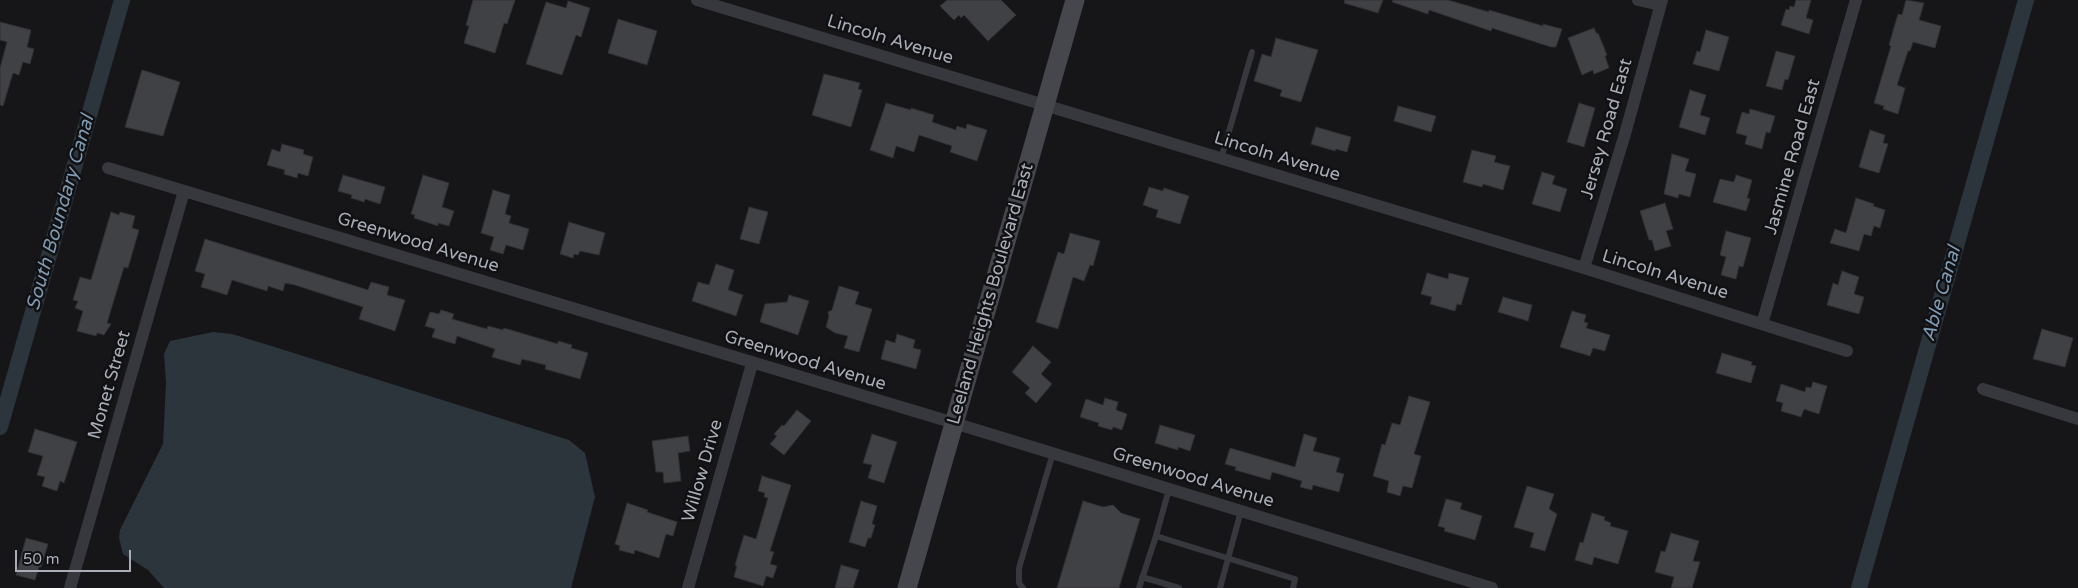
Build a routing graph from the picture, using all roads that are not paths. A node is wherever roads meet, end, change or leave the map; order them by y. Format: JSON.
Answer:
{"nodes":[{"id":1,"x":696,"y":0,"type":"edge"},
{"id":2,"x":1075,"y":0,"type":"edge"},
{"id":3,"x":1638,"y":0,"type":"edge"},
{"id":4,"x":1856,"y":0,"type":"edge"},
{"id":5,"x":1661,"y":3,"type":"edge"},
{"id":6,"x":1252,"y":52,"type":"dead end"},
{"id":7,"x":1044,"y":105,"type":"junction"},
{"id":8,"x":1221,"y":159,"type":"junction"},
{"id":9,"x":108,"y":168,"type":"dead end"},
{"id":10,"x":184,"y":191,"type":"junction"},
{"id":11,"x":1584,"y":268,"type":"junction"},
{"id":12,"x":1762,"y":324,"type":"junction"},
{"id":13,"x":1847,"y":351,"type":"dead end"},
{"id":14,"x":752,"y":364,"type":"junction"},
{"id":15,"x":1983,"y":389,"type":"dead end"},
{"id":16,"x":2078,"y":419,"type":"edge"},
{"id":17,"x":954,"y":423,"type":"junction"},
{"id":18,"x":1053,"y":453,"type":"junction"},
{"id":19,"x":1169,"y":489,"type":"junction"},
{"id":20,"x":1241,"y":511,"type":"junction"},
{"id":21,"x":1156,"y":536,"type":"junction"},
{"id":22,"x":1228,"y":557,"type":"junction"},
{"id":23,"x":1142,"y":577,"type":"junction"},
{"id":24,"x":70,"y":588,"type":"edge"},
{"id":25,"x":688,"y":588,"type":"edge"},
{"id":26,"x":907,"y":588,"type":"edge"},
{"id":27,"x":1023,"y":588,"type":"edge"},
{"id":28,"x":1139,"y":588,"type":"edge"},
{"id":29,"x":1179,"y":588,"type":"edge"},
{"id":30,"x":1220,"y":588,"type":"edge"},
{"id":31,"x":1293,"y":588,"type":"edge"},
{"id":32,"x":1492,"y":588,"type":"edge"}],
"edges":[{"from":1,"to":7,"type":"street","name":"Lincoln Avenue"},
{"from":2,"to":7,"type":"main road","name":"Leeland Heights Boulevard East"},
{"from":3,"to":5,"type":"street"},
{"from":4,"to":12,"type":"street","name":"Jasmine Road East"},
{"from":5,"to":11,"type":"street","name":"Jersey Road East"},
{"from":6,"to":8,"type":"lane"},
{"from":7,"to":8,"type":"street","name":"Lincoln Avenue"},
{"from":7,"to":17,"type":"main road","name":"Leeland Heights Boulevard East"},
{"from":8,"to":11,"type":"street","name":"Lincoln Avenue"},
{"from":9,"to":10,"type":"street","name":"Greenwood Avenue"},
{"from":10,"to":14,"type":"street","name":"Greenwood Avenue"},
{"from":10,"to":24,"type":"street","name":"Monet Street"},
{"from":11,"to":12,"type":"street","name":"Lincoln Avenue"},
{"from":12,"to":13,"type":"street","name":"Lincoln Avenue"},
{"from":14,"to":17,"type":"street","name":"Greenwood Avenue"},
{"from":14,"to":25,"type":"street","name":"Willow Drive"},
{"from":15,"to":16,"type":"street"},
{"from":17,"to":18,"type":"street","name":"Greenwood Avenue"},
{"from":17,"to":26,"type":"main road","name":"Leeland Heights Boulevard East"},
{"from":18,"to":19,"type":"street","name":"Greenwood Avenue"},
{"from":18,"to":27,"type":"lane"},
{"from":19,"to":20,"type":"street","name":"Greenwood Avenue"},
{"from":19,"to":21,"type":"lane"},
{"from":20,"to":22,"type":"lane"},
{"from":20,"to":32,"type":"street","name":"Greenwood Avenue"},
{"from":21,"to":22,"type":"lane"},
{"from":21,"to":23,"type":"lane"},
{"from":22,"to":30,"type":"lane"},
{"from":22,"to":31,"type":"lane"},
{"from":23,"to":28,"type":"lane"},
{"from":23,"to":29,"type":"lane"}]}
